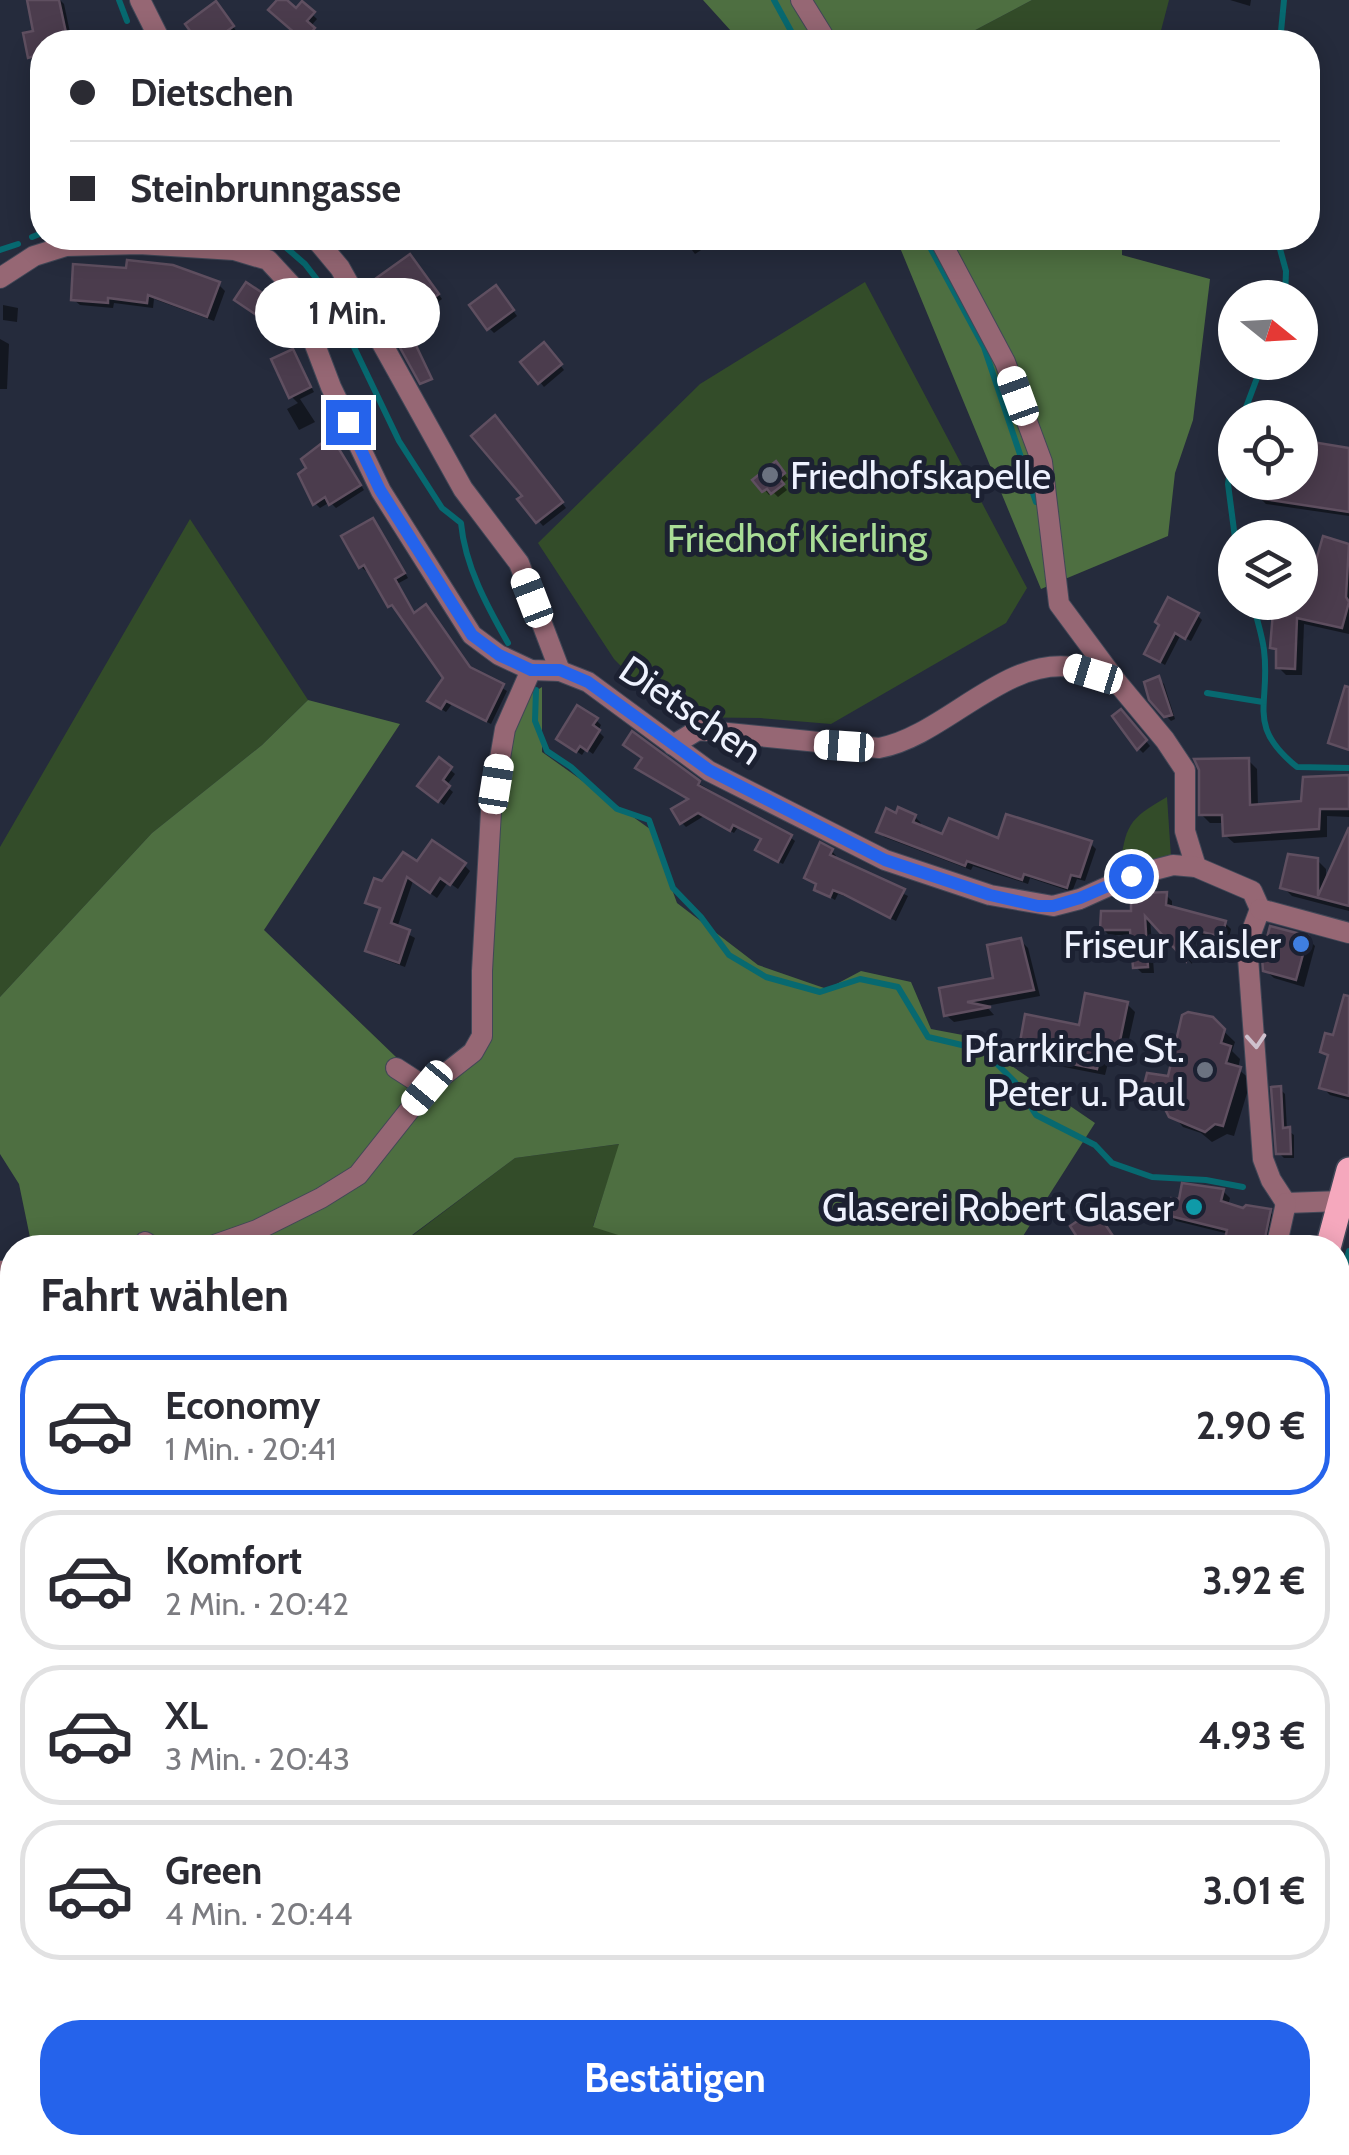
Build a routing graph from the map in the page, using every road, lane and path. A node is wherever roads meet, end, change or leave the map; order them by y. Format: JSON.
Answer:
{"nodes":[{"id":1,"x":140,"y":0,"type":"edge"},
{"id":2,"x":801,"y":0,"type":"edge"},
{"id":3,"x":156,"y":30,"type":"edge"},
{"id":4,"x":820,"y":30,"type":"edge"},
{"id":5,"x":53,"y":250,"type":"edge"},
{"id":6,"x":234,"y":250,"type":"edge"},
{"id":7,"x":325,"y":250,"type":"edge"},
{"id":8,"x":945,"y":250,"type":"edge"},
{"id":9,"x":0,"y":278,"type":"edge"},
{"id":10,"x":531,"y":670,"type":"junction"},
{"id":11,"x":560,"y":670,"type":"junction"},
{"id":12,"x":1116,"y":681,"type":"junction"},
{"id":13,"x":672,"y":745,"type":"junction"},
{"id":14,"x":1196,"y":868,"type":"junction"},
{"id":15,"x":1260,"y":910,"type":"junction"},
{"id":16,"x":1349,"y":933,"type":"edge"},
{"id":17,"x":396,"y":1068,"type":"dead end"},
{"id":18,"x":427,"y":1088,"type":"junction"},
{"id":19,"x":1349,"y":1170,"type":"edge"},
{"id":20,"x":1341,"y":1201,"type":"junction"},
{"id":21,"x":1286,"y":1203,"type":"junction"},
{"id":22,"x":243,"y":1235,"type":"edge"},
{"id":23,"x":1279,"y":1235,"type":"edge"},
{"id":24,"x":1332,"y":1235,"type":"edge"}],
"edges":[{"from":1,"to":3,"type":"street"},
{"from":2,"to":4,"type":"street"},
{"from":5,"to":9,"type":"street"},
{"from":6,"to":10,"type":"street"},
{"from":7,"to":11,"type":"street","name":"Dietschen"},
{"from":8,"to":12,"type":"street"},
{"from":10,"to":11,"type":"street"},
{"from":10,"to":18,"type":"street"},
{"from":11,"to":13,"type":"street","name":"Dietschen"},
{"from":12,"to":13,"type":"street"},
{"from":12,"to":14,"type":"street"},
{"from":13,"to":14,"type":"street","name":"Dietschen"},
{"from":14,"to":15,"type":"street"},
{"from":15,"to":16,"type":"street"},
{"from":15,"to":21,"type":"street","one_way":true},
{"from":17,"to":18,"type":"street"},
{"from":18,"to":22,"type":"street"},
{"from":19,"to":20,"type":"main road"},
{"from":20,"to":21,"type":"street"},
{"from":20,"to":24,"type":"main road"},
{"from":21,"to":23,"type":"street"}]}
